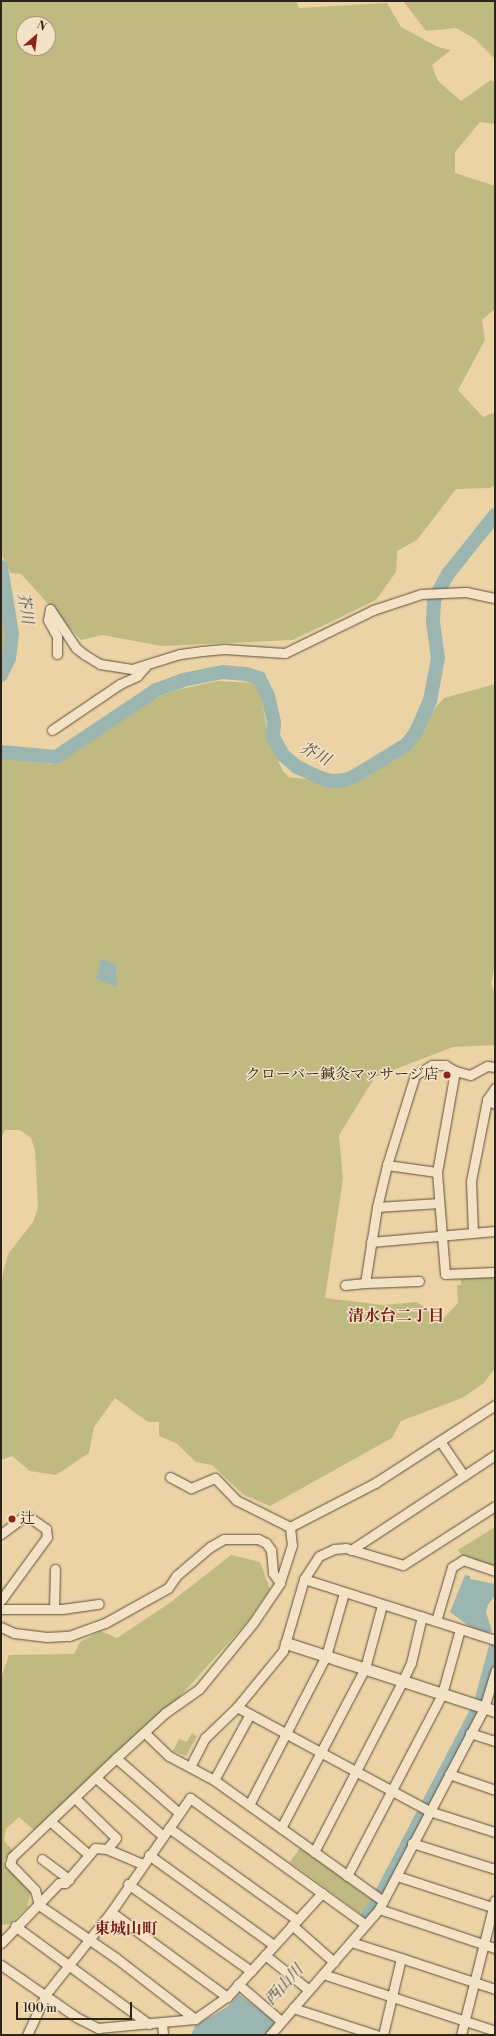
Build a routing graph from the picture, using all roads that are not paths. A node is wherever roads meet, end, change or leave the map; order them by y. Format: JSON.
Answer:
{"nodes":[{"id":1,"x":495,"y":598,"type":"edge"},
{"id":2,"x":57,"y":654,"type":"dead end"},
{"id":3,"x":145,"y":667,"type":"junction"},
{"id":4,"x":52,"y":730,"type":"dead end"},
{"id":5,"x":495,"y":1067,"type":"edge"},
{"id":6,"x":455,"y":1071,"type":"junction"},
{"id":7,"x":495,"y":1088,"type":"edge"},
{"id":8,"x":491,"y":1102,"type":"edge"},
{"id":9,"x":387,"y":1165,"type":"junction"},
{"id":10,"x":437,"y":1172,"type":"junction"},
{"id":11,"x":439,"y":1203,"type":"junction"},
{"id":12,"x":377,"y":1207,"type":"junction"},
{"id":13,"x":495,"y":1231,"type":"edge"},
{"id":14,"x":473,"y":1233,"type":"junction"},
{"id":15,"x":441,"y":1237,"type":"junction"},
{"id":16,"x":371,"y":1242,"type":"junction"},
{"id":17,"x":495,"y":1272,"type":"edge"},
{"id":18,"x":419,"y":1280,"type":"dead end"},
{"id":19,"x":364,"y":1283,"type":"junction"},
{"id":20,"x":344,"y":1285,"type":"dead end"},
{"id":21,"x":495,"y":1405,"type":"edge"},
{"id":22,"x":440,"y":1441,"type":"junction"},
{"id":23,"x":495,"y":1455,"type":"edge"},
{"id":24,"x":464,"y":1476,"type":"junction"},
{"id":25,"x":170,"y":1477,"type":"dead end"},
{"id":26,"x":495,"y":1506,"type":"edge"},
{"id":27,"x":290,"y":1527,"type":"junction"},
{"id":28,"x":1,"y":1534,"type":"edge"},
{"id":29,"x":352,"y":1550,"type":"junction"},
{"id":30,"x":55,"y":1569,"type":"dead end"},
{"id":31,"x":495,"y":1571,"type":"edge"},
{"id":32,"x":304,"y":1579,"type":"junction"},
{"id":33,"x":280,"y":1583,"type":"junction"},
{"id":34,"x":344,"y":1593,"type":"junction"},
{"id":35,"x":1,"y":1600,"type":"edge"},
{"id":36,"x":99,"y":1604,"type":"dead end"},
{"id":37,"x":382,"y":1605,"type":"junction"},
{"id":38,"x":54,"y":1608,"type":"junction"},
{"id":39,"x":1,"y":1609,"type":"edge"},
{"id":40,"x":422,"y":1616,"type":"junction"},
{"id":41,"x":436,"y":1621,"type":"junction"},
{"id":42,"x":1,"y":1627,"type":"edge"},
{"id":43,"x":460,"y":1629,"type":"junction"},
{"id":44,"x":495,"y":1640,"type":"edge"},
{"id":45,"x":286,"y":1643,"type":"junction"},
{"id":46,"x":326,"y":1656,"type":"junction"},
{"id":47,"x":365,"y":1668,"type":"junction"},
{"id":48,"x":495,"y":1671,"type":"edge"},
{"id":49,"x":403,"y":1680,"type":"junction"},
{"id":50,"x":442,"y":1694,"type":"junction"},
{"id":51,"x":237,"y":1707,"type":"junction"},
{"id":52,"x":484,"y":1708,"type":"junction"},
{"id":53,"x":495,"y":1711,"type":"edge"},
{"id":54,"x":250,"y":1714,"type":"junction"},
{"id":55,"x":145,"y":1733,"type":"junction"},
{"id":56,"x":470,"y":1733,"type":"junction"},
{"id":57,"x":286,"y":1734,"type":"junction"},
{"id":58,"x":495,"y":1741,"type":"edge"},
{"id":59,"x":320,"y":1753,"type":"junction"},
{"id":60,"x":116,"y":1758,"type":"junction"},
{"id":61,"x":190,"y":1766,"type":"junction"},
{"id":62,"x":356,"y":1772,"type":"junction"},
{"id":63,"x":449,"y":1774,"type":"junction"},
{"id":64,"x":96,"y":1778,"type":"junction"},
{"id":65,"x":214,"y":1780,"type":"junction"},
{"id":66,"x":495,"y":1790,"type":"edge"},
{"id":67,"x":391,"y":1791,"type":"junction"},
{"id":68,"x":75,"y":1798,"type":"junction"},
{"id":69,"x":249,"y":1805,"type":"junction"},
{"id":70,"x":429,"y":1811,"type":"junction"},
{"id":71,"x":180,"y":1813,"type":"junction"},
{"id":72,"x":50,"y":1821,"type":"junction"},
{"id":73,"x":169,"y":1828,"type":"junction"},
{"id":74,"x":281,"y":1828,"type":"junction"},
{"id":75,"x":495,"y":1832,"type":"edge"},
{"id":76,"x":163,"y":1836,"type":"junction"},
{"id":77,"x":412,"y":1844,"type":"junction"},
{"id":78,"x":107,"y":1849,"type":"junction"},
{"id":79,"x":314,"y":1852,"type":"junction"},
{"id":80,"x":88,"y":1854,"type":"junction"},
{"id":81,"x":149,"y":1855,"type":"junction"},
{"id":82,"x":42,"y":1859,"type":"dead end"},
{"id":83,"x":143,"y":1864,"type":"junction"},
{"id":84,"x":495,"y":1869,"type":"edge"},
{"id":85,"x":347,"y":1876,"type":"junction"},
{"id":86,"x":397,"y":1876,"type":"junction"},
{"id":87,"x":68,"y":1879,"type":"junction"},
{"id":88,"x":128,"y":1884,"type":"junction"},
{"id":89,"x":322,"y":1893,"type":"junction"},
{"id":90,"x":39,"y":1905,"type":"junction"},
{"id":91,"x":381,"y":1905,"type":"junction"},
{"id":92,"x":494,"y":1906,"type":"edge"},
{"id":93,"x":111,"y":1912,"type":"junction"},
{"id":94,"x":294,"y":1922,"type":"junction"},
{"id":95,"x":365,"y":1924,"type":"junction"},
{"id":96,"x":16,"y":1926,"type":"junction"},
{"id":97,"x":90,"y":1940,"type":"junction"},
{"id":98,"x":351,"y":1942,"type":"junction"},
{"id":99,"x":1,"y":1943,"type":"edge"},
{"id":100,"x":484,"y":1945,"type":"junction"},
{"id":101,"x":274,"y":1946,"type":"junction"},
{"id":102,"x":495,"y":1948,"type":"edge"},
{"id":103,"x":265,"y":1955,"type":"junction"},
{"id":104,"x":401,"y":1958,"type":"junction"},
{"id":105,"x":334,"y":1962,"type":"junction"},
{"id":106,"x":1,"y":1965,"type":"edge"},
{"id":107,"x":68,"y":1966,"type":"junction"},
{"id":108,"x":251,"y":1971,"type":"junction"},
{"id":109,"x":323,"y":1974,"type":"junction"},
{"id":110,"x":473,"y":1981,"type":"junction"},
{"id":111,"x":238,"y":1984,"type":"junction"},
{"id":112,"x":495,"y":1989,"type":"edge"},
{"id":113,"x":309,"y":1990,"type":"junction"},
{"id":114,"x":46,"y":1994,"type":"junction"},
{"id":115,"x":227,"y":1997,"type":"junction"},
{"id":116,"x":392,"y":1999,"type":"junction"},
{"id":117,"x":293,"y":2008,"type":"junction"},
{"id":118,"x":195,"y":2019,"type":"junction"},
{"id":119,"x":281,"y":2021,"type":"junction"},
{"id":120,"x":464,"y":2021,"type":"junction"},
{"id":121,"x":162,"y":2023,"type":"junction"},
{"id":122,"x":149,"y":2024,"type":"junction"},
{"id":123,"x":113,"y":2031,"type":"edge"},
{"id":124,"x":495,"y":2031,"type":"edge"},
{"id":125,"x":27,"y":2035,"type":"edge"},
{"id":126,"x":163,"y":2035,"type":"edge"},
{"id":127,"x":270,"y":2035,"type":"edge"},
{"id":128,"x":376,"y":2035,"type":"edge"},
{"id":129,"x":383,"y":2035,"type":"edge"},
{"id":130,"x":461,"y":2035,"type":"edge"}],
"edges":[{"from":1,"to":3,"type":"street"},
{"from":2,"to":3,"type":"street"},
{"from":3,"to":4,"type":"street"},
{"from":5,"to":6,"type":"street"},
{"from":6,"to":9,"type":"street"},
{"from":6,"to":10,"type":"street"},
{"from":7,"to":8,"type":"street"},
{"from":8,"to":14,"type":"street"},
{"from":9,"to":10,"type":"street"},
{"from":9,"to":12,"type":"street"},
{"from":10,"to":11,"type":"street"},
{"from":11,"to":12,"type":"street"},
{"from":11,"to":15,"type":"street"},
{"from":12,"to":16,"type":"street"},
{"from":13,"to":14,"type":"street"},
{"from":14,"to":15,"type":"street"},
{"from":15,"to":16,"type":"street"},
{"from":15,"to":17,"type":"street"},
{"from":16,"to":19,"type":"street"},
{"from":18,"to":19,"type":"street"},
{"from":19,"to":20,"type":"street"},
{"from":21,"to":22,"type":"street"},
{"from":22,"to":24,"type":"street"},
{"from":22,"to":27,"type":"street"},
{"from":23,"to":24,"type":"street"},
{"from":24,"to":29,"type":"street"},
{"from":25,"to":27,"type":"street"},
{"from":26,"to":29,"type":"street"},
{"from":27,"to":33,"type":"street"},
{"from":28,"to":35,"type":"street"},
{"from":29,"to":32,"type":"street"},
{"from":30,"to":38,"type":"street"},
{"from":31,"to":41,"type":"street"},
{"from":32,"to":34,"type":"street"},
{"from":32,"to":45,"type":"street"},
{"from":33,"to":42,"type":"street"},
{"from":33,"to":55,"type":"street"},
{"from":34,"to":37,"type":"street"},
{"from":34,"to":46,"type":"street"},
{"from":36,"to":38,"type":"street"},
{"from":37,"to":40,"type":"street"},
{"from":37,"to":47,"type":"street"},
{"from":38,"to":39,"type":"street"},
{"from":40,"to":41,"type":"street"},
{"from":40,"to":49,"type":"street"},
{"from":41,"to":43,"type":"street"},
{"from":43,"to":44,"type":"street"},
{"from":43,"to":50,"type":"street"},
{"from":45,"to":46,"type":"street"},
{"from":45,"to":51,"type":"street"},
{"from":46,"to":47,"type":"street"},
{"from":46,"to":57,"type":"street"},
{"from":47,"to":49,"type":"street"},
{"from":47,"to":59,"type":"street"},
{"from":48,"to":52,"type":"street"},
{"from":49,"to":50,"type":"street"},
{"from":49,"to":62,"type":"street"},
{"from":50,"to":52,"type":"street"},
{"from":50,"to":67,"type":"street"},
{"from":51,"to":54,"type":"street"},
{"from":51,"to":61,"type":"street"},
{"from":52,"to":53,"type":"street"},
{"from":52,"to":56,"type":"street"},
{"from":54,"to":57,"type":"street"},
{"from":54,"to":65,"type":"street"},
{"from":55,"to":60,"type":"street"},
{"from":55,"to":61,"type":"street"},
{"from":56,"to":58,"type":"street"},
{"from":56,"to":63,"type":"street"},
{"from":57,"to":59,"type":"street"},
{"from":57,"to":69,"type":"street"},
{"from":59,"to":62,"type":"street"},
{"from":59,"to":74,"type":"street"},
{"from":60,"to":64,"type":"street"},
{"from":60,"to":71,"type":"street"},
{"from":61,"to":65,"type":"street"},
{"from":62,"to":67,"type":"street"},
{"from":62,"to":79,"type":"street"},
{"from":63,"to":66,"type":"street"},
{"from":63,"to":70,"type":"street"},
{"from":64,"to":68,"type":"street"},
{"from":64,"to":76,"type":"street"},
{"from":65,"to":69,"type":"street"},
{"from":67,"to":70,"type":"street"},
{"from":67,"to":85,"type":"street"},
{"from":68,"to":72,"type":"street"},
{"from":68,"to":78,"type":"street"},
{"from":69,"to":74,"type":"street"},
{"from":70,"to":75,"type":"street"},
{"from":70,"to":77,"type":"street"},
{"from":71,"to":73,"type":"street"},
{"from":71,"to":89,"type":"street"},
{"from":72,"to":80,"type":"street"},
{"from":72,"to":90,"type":"street"},
{"from":73,"to":76,"type":"street"},
{"from":73,"to":94,"type":"street"},
{"from":74,"to":79,"type":"street"},
{"from":76,"to":81,"type":"street"},
{"from":77,"to":84,"type":"street"},
{"from":77,"to":86,"type":"street"},
{"from":78,"to":80,"type":"street"},
{"from":78,"to":83,"type":"street"},
{"from":79,"to":85,"type":"street"},
{"from":80,"to":87,"type":"street"},
{"from":81,"to":83,"type":"street"},
{"from":81,"to":101,"type":"street"},
{"from":82,"to":87,"type":"street"},
{"from":83,"to":88,"type":"street"},
{"from":85,"to":91,"type":"street"},
{"from":86,"to":91,"type":"street"},
{"from":86,"to":92,"type":"street"},
{"from":87,"to":90,"type":"street"},
{"from":88,"to":93,"type":"street"},
{"from":88,"to":108,"type":"street"},
{"from":89,"to":94,"type":"street"},
{"from":89,"to":95,"type":"street"},
{"from":90,"to":96,"type":"street"},
{"from":90,"to":97,"type":"street"},
{"from":91,"to":95,"type":"street"},
{"from":91,"to":100,"type":"street"},
{"from":92,"to":100,"type":"street"},
{"from":93,"to":97,"type":"street"},
{"from":93,"to":115,"type":"street"},
{"from":94,"to":101,"type":"street"},
{"from":94,"to":105,"type":"street"},
{"from":95,"to":98,"type":"street"},
{"from":96,"to":99,"type":"street"},
{"from":96,"to":107,"type":"street"},
{"from":97,"to":107,"type":"street"},
{"from":97,"to":118,"type":"street"},
{"from":98,"to":104,"type":"street"},
{"from":98,"to":105,"type":"street"},
{"from":100,"to":102,"type":"street"},
{"from":100,"to":110,"type":"street"},
{"from":101,"to":103,"type":"street"},
{"from":103,"to":108,"type":"street"},
{"from":103,"to":113,"type":"street"},
{"from":104,"to":110,"type":"street"},
{"from":104,"to":116,"type":"street"},
{"from":105,"to":109,"type":"street"},
{"from":106,"to":114,"type":"street"},
{"from":107,"to":114,"type":"street"},
{"from":107,"to":122,"type":"street"},
{"from":108,"to":111,"type":"street"},
{"from":109,"to":113,"type":"street"},
{"from":109,"to":116,"type":"street"},
{"from":110,"to":112,"type":"street"},
{"from":110,"to":120,"type":"street"},
{"from":111,"to":115,"type":"street"},
{"from":111,"to":119,"type":"street"},
{"from":113,"to":117,"type":"street"},
{"from":114,"to":123,"type":"street"},
{"from":114,"to":125,"type":"street"},
{"from":115,"to":118,"type":"street"},
{"from":116,"to":120,"type":"street"},
{"from":116,"to":129,"type":"street"},
{"from":117,"to":119,"type":"street"},
{"from":117,"to":128,"type":"street"},
{"from":118,"to":121,"type":"street"},
{"from":119,"to":127,"type":"street"},
{"from":120,"to":124,"type":"street"},
{"from":120,"to":130,"type":"street"},
{"from":121,"to":122,"type":"street"},
{"from":121,"to":126,"type":"street"},
{"from":122,"to":123,"type":"street"}]}
